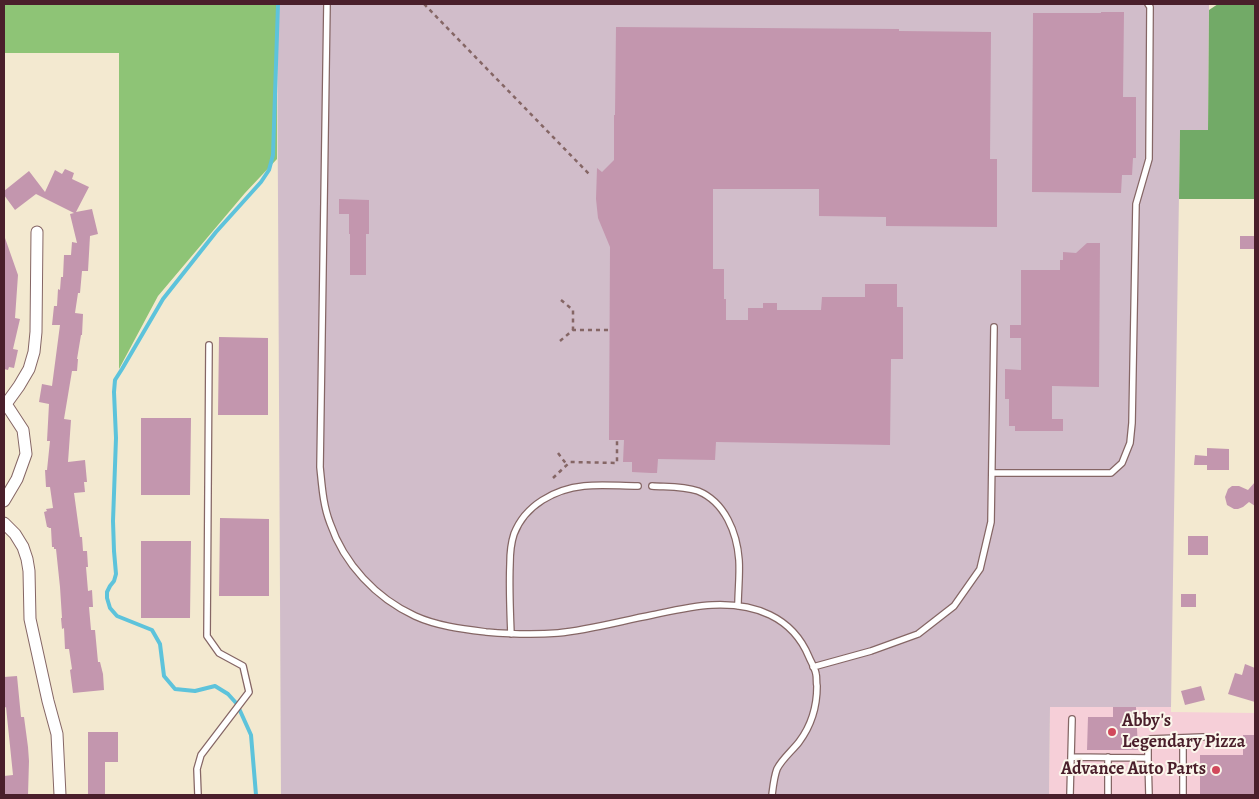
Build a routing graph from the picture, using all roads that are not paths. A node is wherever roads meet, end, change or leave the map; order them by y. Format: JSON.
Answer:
{"nodes":[{"id":1,"x":327,"y":4,"type":"edge"},
{"id":2,"x":1148,"y":4,"type":"edge"},
{"id":3,"x":37,"y":232,"type":"dead end"},
{"id":4,"x":994,"y":327,"type":"dead end"},
{"id":5,"x":209,"y":344,"type":"dead end"},
{"id":6,"x":5,"y":403,"type":"edge"},
{"id":7,"x":992,"y":473,"type":"junction"},
{"id":8,"x":638,"y":486,"type":"dead end"},
{"id":9,"x":652,"y":486,"type":"dead end"},
{"id":10,"x":4,"y":501,"type":"edge"},
{"id":11,"x":4,"y":523,"type":"edge"},
{"id":12,"x":738,"y":606,"type":"junction"},
{"id":13,"x":511,"y":634,"type":"junction"},
{"id":14,"x":813,"y":667,"type":"junction"},
{"id":15,"x":1072,"y":719,"type":"dead end"},
{"id":16,"x":1203,"y":737,"type":"dead end"},
{"id":17,"x":1182,"y":738,"type":"junction"},
{"id":18,"x":1071,"y":757,"type":"junction"},
{"id":19,"x":1108,"y":758,"type":"junction"},
{"id":20,"x":1148,"y":758,"type":"junction"},
{"id":21,"x":60,"y":795,"type":"edge"},
{"id":22,"x":198,"y":795,"type":"edge"},
{"id":23,"x":772,"y":795,"type":"edge"},
{"id":24,"x":1070,"y":795,"type":"edge"},
{"id":25,"x":1108,"y":795,"type":"edge"},
{"id":26,"x":1149,"y":795,"type":"edge"},
{"id":27,"x":1183,"y":795,"type":"edge"}],
"edges":[{"from":1,"to":13,"type":"lane"},
{"from":2,"to":7,"type":"lane"},
{"from":3,"to":6,"type":"street"},
{"from":4,"to":7,"type":"lane"},
{"from":5,"to":22,"type":"lane"},
{"from":6,"to":10,"type":"street"},
{"from":7,"to":14,"type":"lane"},
{"from":8,"to":13,"type":"lane"},
{"from":9,"to":12,"type":"lane"},
{"from":11,"to":21,"type":"street"},
{"from":12,"to":13,"type":"lane"},
{"from":12,"to":14,"type":"lane"},
{"from":14,"to":23,"type":"lane"},
{"from":15,"to":18,"type":"lane"},
{"from":16,"to":17,"type":"lane"},
{"from":17,"to":20,"type":"lane"},
{"from":17,"to":27,"type":"lane"},
{"from":18,"to":19,"type":"lane"},
{"from":18,"to":24,"type":"lane"},
{"from":19,"to":20,"type":"lane"},
{"from":19,"to":25,"type":"lane"},
{"from":20,"to":26,"type":"lane"}]}
